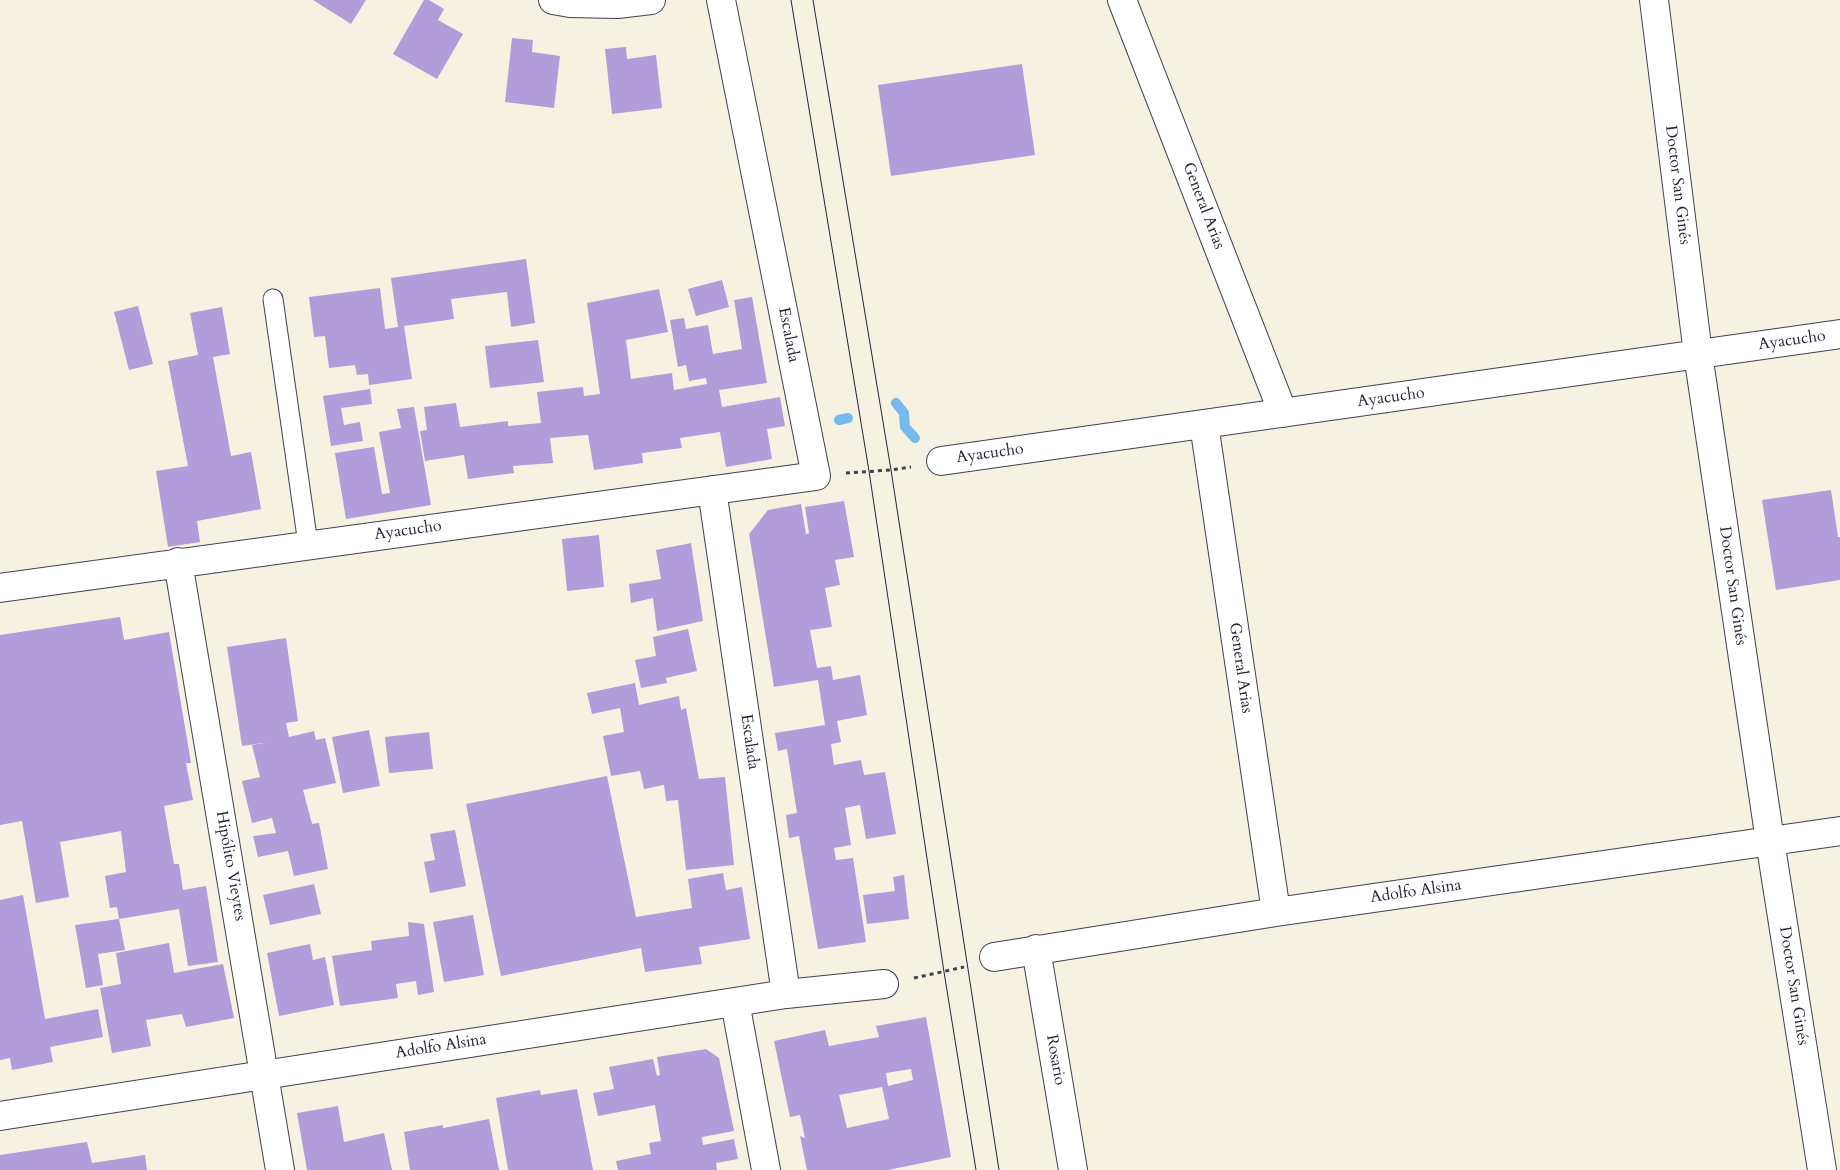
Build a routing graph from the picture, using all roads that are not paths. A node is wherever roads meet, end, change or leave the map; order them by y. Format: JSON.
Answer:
{"nodes":[{"id":1,"x":552,"y":0,"type":"edge"},
{"id":2,"x":651,"y":0,"type":"edge"},
{"id":3,"x":721,"y":0,"type":"edge"},
{"id":4,"x":1122,"y":0,"type":"edge"},
{"id":5,"x":1654,"y":0,"type":"edge"},
{"id":6,"x":273,"y":299,"type":"dead end"},
{"id":7,"x":1840,"y":334,"type":"edge"},
{"id":8,"x":1698,"y":354,"type":"junction"},
{"id":9,"x":1283,"y":413,"type":"junction"},
{"id":10,"x":1204,"y":424,"type":"junction"},
{"id":11,"x":942,"y":461,"type":"road end"},
{"id":12,"x":816,"y":476,"type":"joint"},
{"id":13,"x":712,"y":490,"type":"junction"},
{"id":14,"x":308,"y":544,"type":"junction"},
{"id":15,"x":178,"y":562,"type":"junction"},
{"id":16,"x":0,"y":588,"type":"edge"},
{"id":17,"x":1840,"y":831,"type":"edge"},
{"id":18,"x":1770,"y":841,"type":"junction"},
{"id":19,"x":1276,"y":912,"type":"junction"},
{"id":20,"x":1036,"y":949,"type":"junction"},
{"id":21,"x":994,"y":957,"type":"road end"},
{"id":22,"x":884,"y":984,"type":"road end"},
{"id":23,"x":786,"y":994,"type":"junction"},
{"id":24,"x":735,"y":1002,"type":"junction"},
{"id":25,"x":265,"y":1074,"type":"junction"},
{"id":26,"x":0,"y":1116,"type":"edge"},
{"id":27,"x":280,"y":1170,"type":"edge"},
{"id":28,"x":766,"y":1170,"type":"edge"},
{"id":29,"x":1073,"y":1170,"type":"edge"},
{"id":30,"x":1822,"y":1170,"type":"edge"}],
"edges":[{"from":1,"to":2,"type":"street"},
{"from":3,"to":12,"type":"street","name":"Escalada"},
{"from":4,"to":9,"type":"street","name":"General Arias"},
{"from":5,"to":8,"type":"street","name":"Doctor San Ginés"},
{"from":6,"to":14,"type":"lane"},
{"from":7,"to":8,"type":"street","name":"Ayacucho"},
{"from":8,"to":9,"type":"street","name":"Ayacucho"},
{"from":8,"to":18,"type":"street","name":"Doctor San Ginés"},
{"from":9,"to":10,"type":"street","name":"Ayacucho"},
{"from":10,"to":11,"type":"street","name":"Ayacucho"},
{"from":10,"to":19,"type":"street","name":"General Arias"},
{"from":12,"to":13,"type":"street","name":"Ayacucho"},
{"from":13,"to":14,"type":"street","name":"Ayacucho"},
{"from":13,"to":23,"type":"street","name":"Escalada"},
{"from":14,"to":15,"type":"street","name":"Ayacucho"},
{"from":15,"to":16,"type":"street","name":"Ayacucho"},
{"from":15,"to":25,"type":"street","name":"Hipólito Vieytes"},
{"from":17,"to":18,"type":"street","name":"Adolfo Alsina"},
{"from":18,"to":19,"type":"street","name":"Adolfo Alsina"},
{"from":18,"to":30,"type":"street","name":"Doctor San Ginés"},
{"from":19,"to":20,"type":"street","name":"Adolfo Alsina"},
{"from":20,"to":21,"type":"street","name":"Adolfo Alsina"},
{"from":20,"to":29,"type":"street","name":"Rosario"},
{"from":22,"to":23,"type":"street","name":"Adolfo Alsina"},
{"from":23,"to":24,"type":"street","name":"Adolfo Alsina"},
{"from":24,"to":25,"type":"street","name":"Adolfo Alsina"},
{"from":24,"to":28,"type":"street"},
{"from":25,"to":26,"type":"street","name":"Adolfo Alsina"},
{"from":25,"to":27,"type":"street","name":"Hipólito Vieytes"}]}
